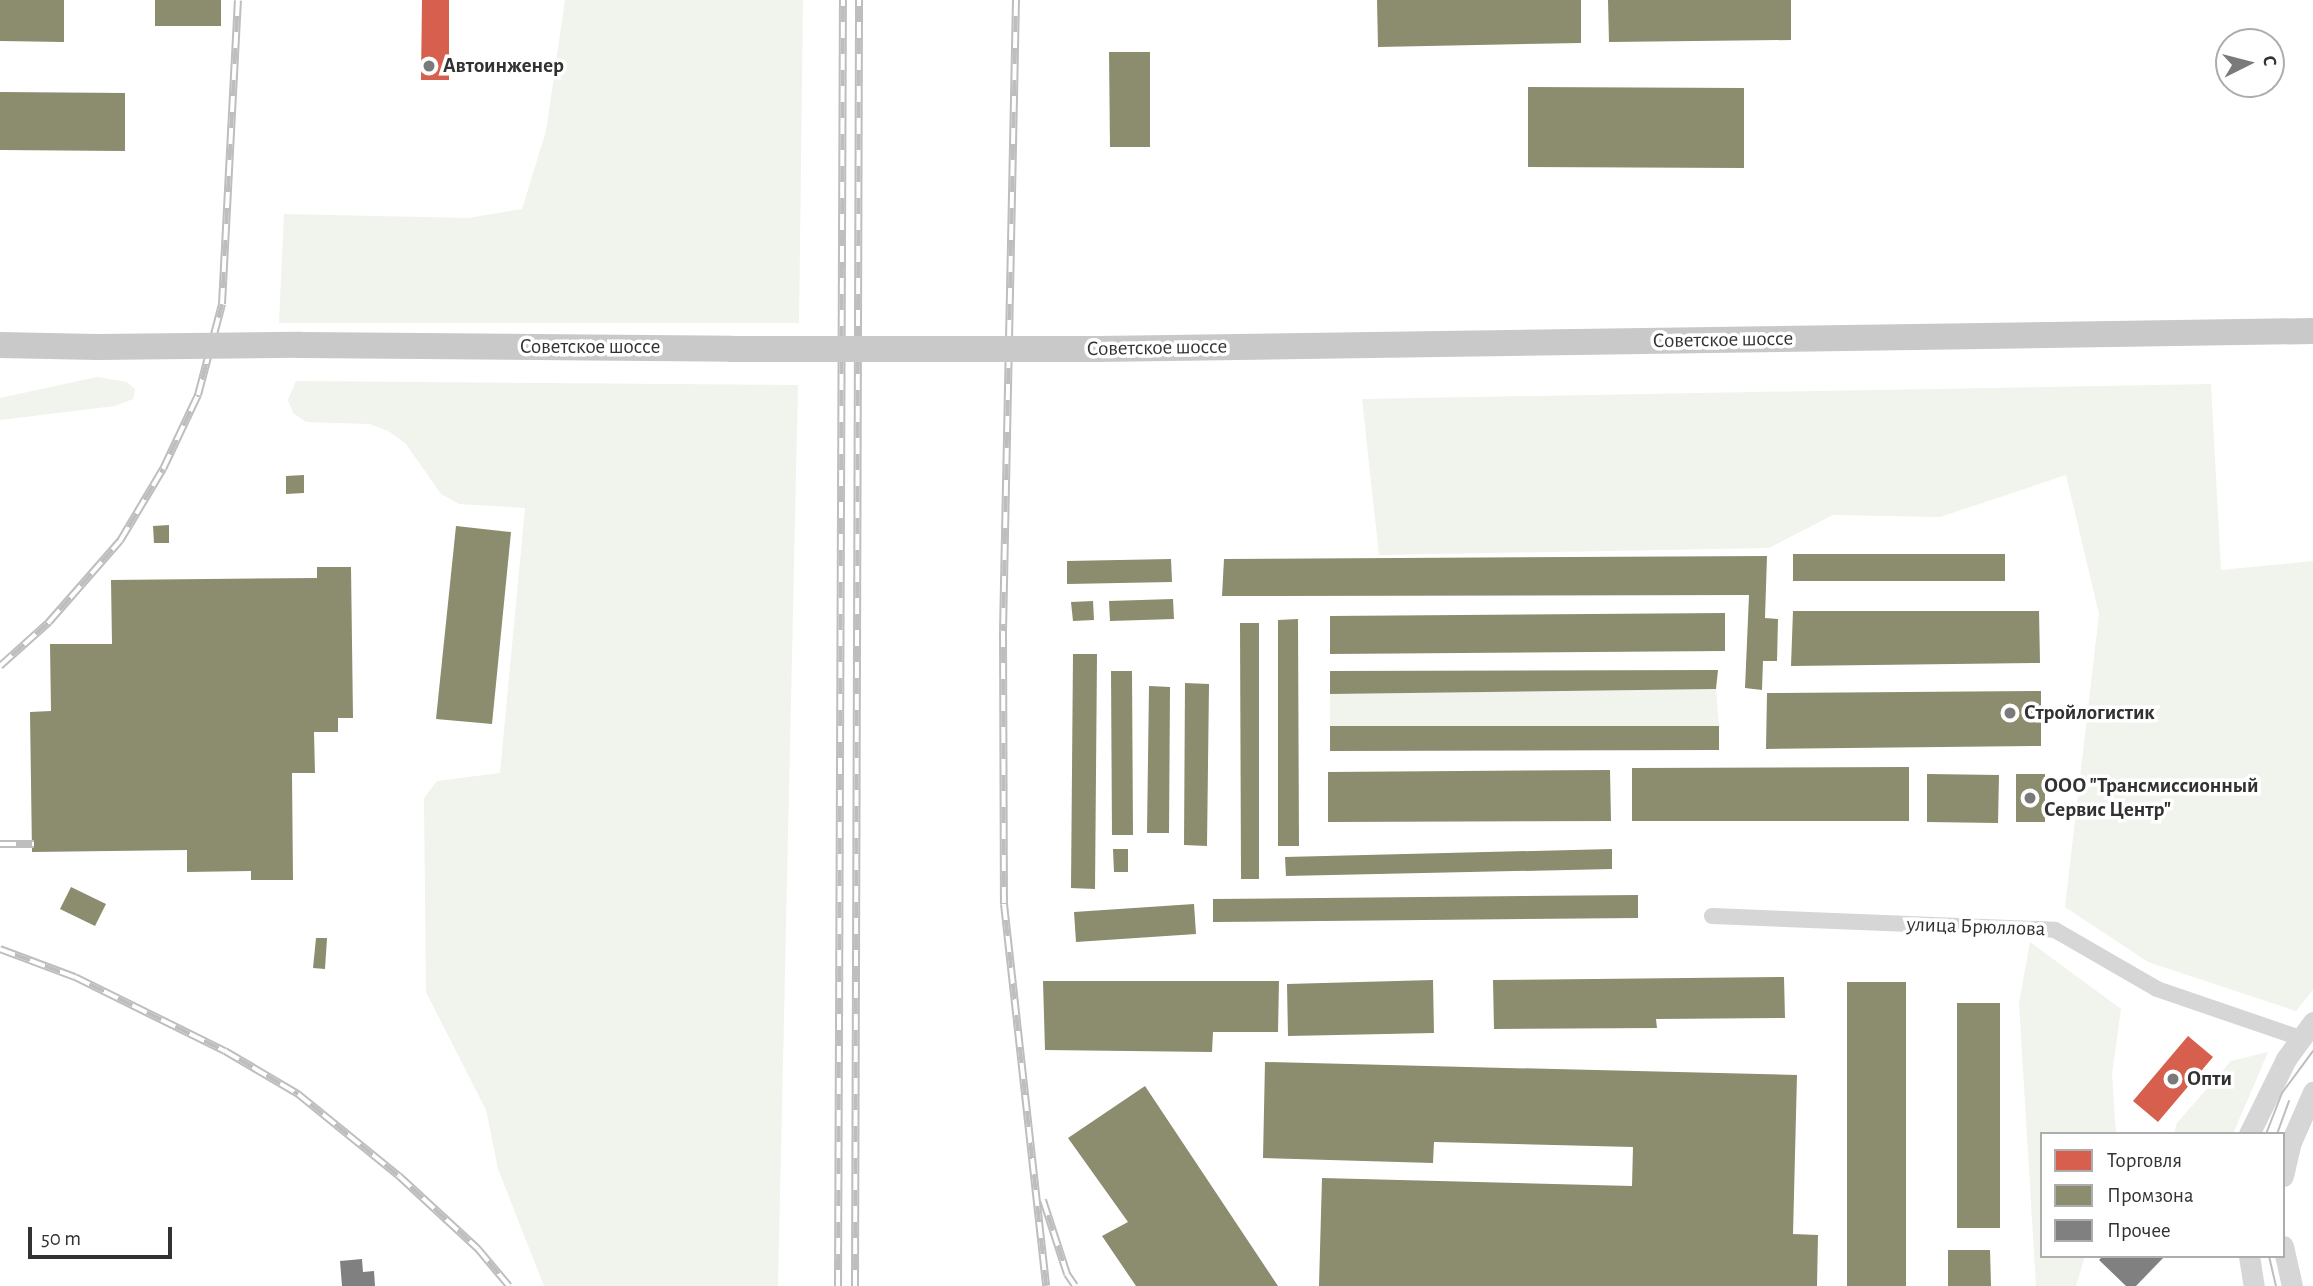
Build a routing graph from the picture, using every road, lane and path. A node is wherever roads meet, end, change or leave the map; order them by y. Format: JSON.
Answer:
{"nodes":[{"id":1,"x":2313,"y":331,"type":"edge"},
{"id":2,"x":0,"y":345,"type":"edge"},
{"id":3,"x":1712,"y":916,"type":"dead end"},
{"id":4,"x":2309,"y":1035,"type":"edge"},
{"id":5,"x":2313,"y":1092,"type":"edge"},
{"id":6,"x":2250,"y":1132,"type":"edge"},
{"id":7,"x":2285,"y":1168,"type":"edge"},
{"id":8,"x":2285,"y":1255,"type":"edge"},
{"id":9,"x":2249,"y":1258,"type":"edge"},
{"id":10,"x":2254,"y":1286,"type":"edge"},
{"id":11,"x":2292,"y":1286,"type":"edge"}],
"edges":[{"from":1,"to":2,"type":"main road","name":"Советское шоссе","bridge":true},
{"from":3,"to":4,"type":"street","name":"улица Брюллова"},
{"from":4,"to":6,"type":"street"},
{"from":5,"to":7,"type":"street"},
{"from":8,"to":11,"type":"street"},
{"from":9,"to":10,"type":"street"}]}
